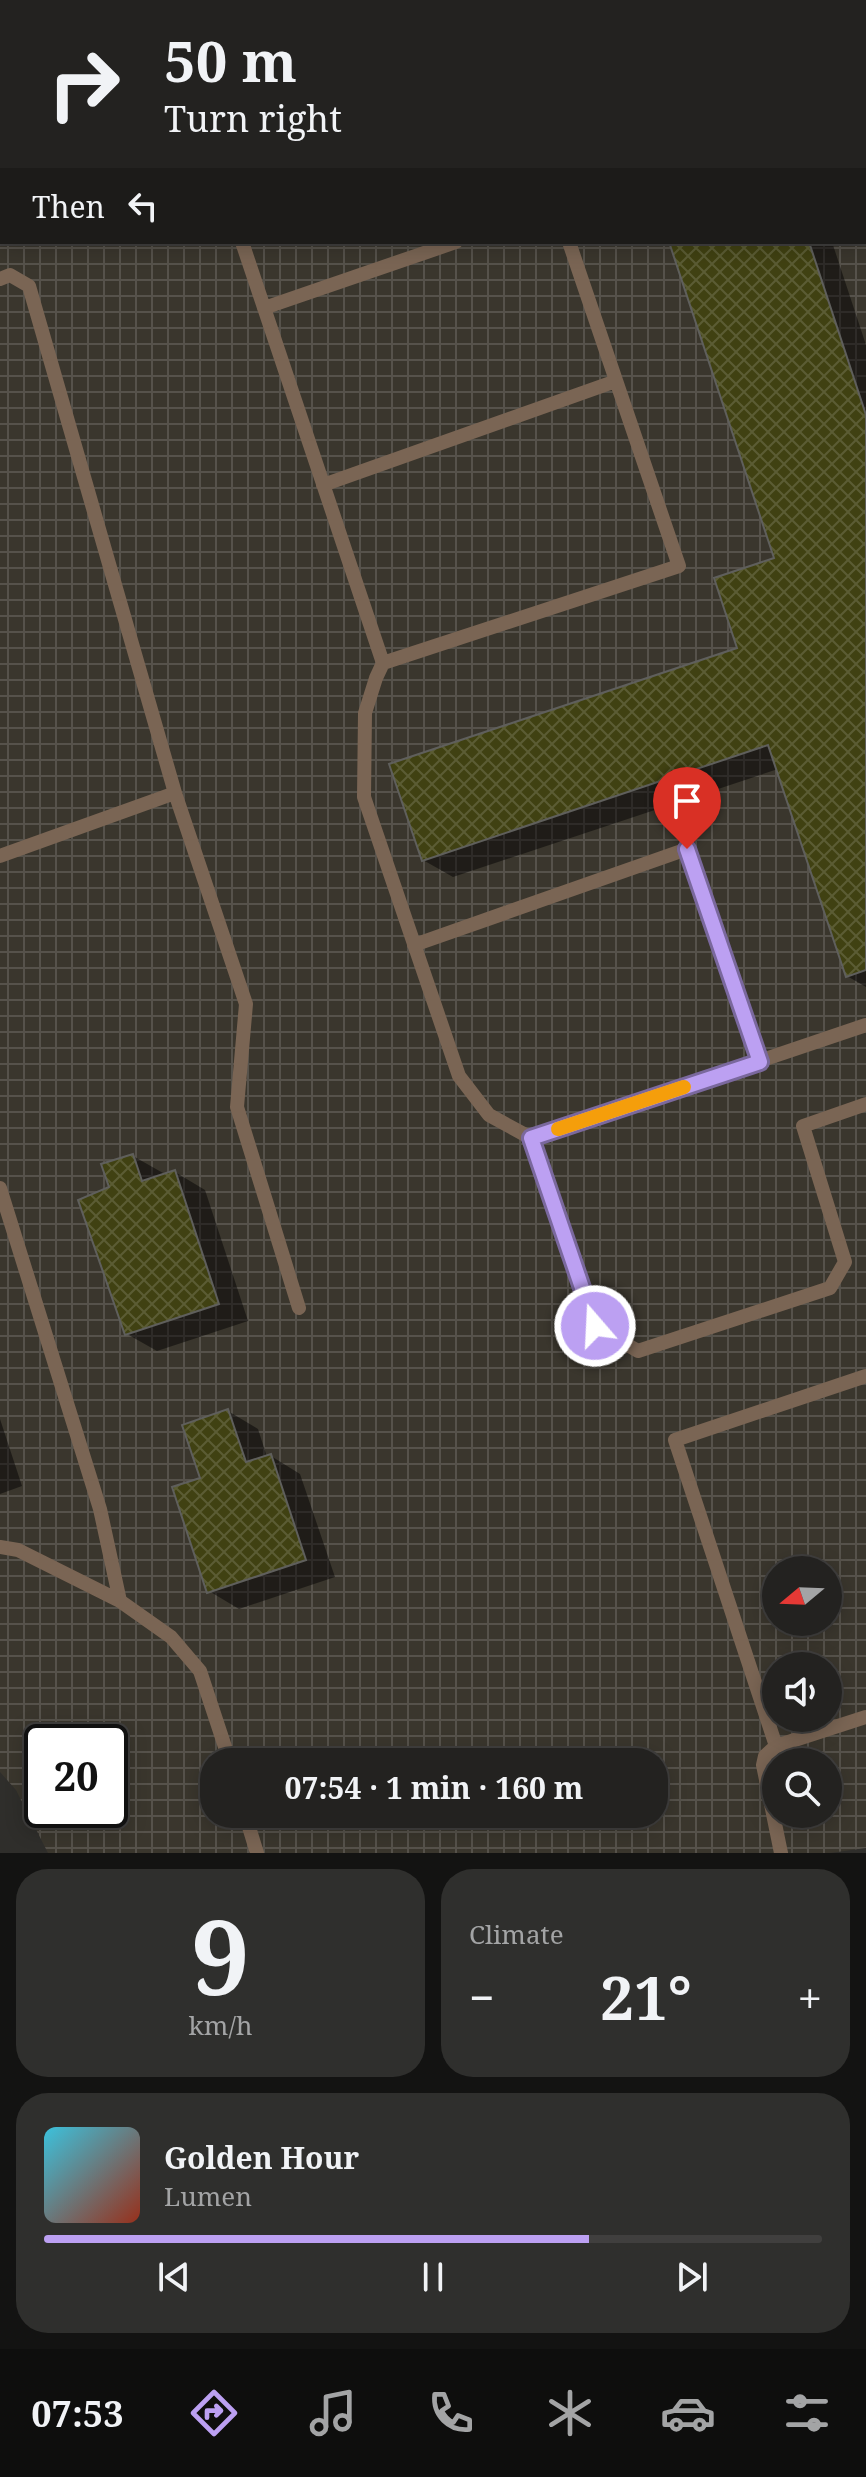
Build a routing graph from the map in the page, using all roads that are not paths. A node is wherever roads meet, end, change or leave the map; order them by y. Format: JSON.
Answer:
{"nodes":[{"id":1,"x":243,"y":244,"type":"edge"},
{"id":2,"x":450,"y":244,"type":"edge"},
{"id":3,"x":570,"y":244,"type":"edge"},
{"id":4,"x":0,"y":279,"type":"edge"},
{"id":5,"x":264,"y":308,"type":"junction"},
{"id":6,"x":616,"y":381,"type":"junction"},
{"id":7,"x":323,"y":485,"type":"junction"},
{"id":8,"x":383,"y":663,"type":"junction"},
{"id":9,"x":175,"y":793,"type":"junction"},
{"id":10,"x":0,"y":856,"type":"edge"},
{"id":11,"x":414,"y":945,"type":"junction"},
{"id":12,"x":866,"y":1025,"type":"edge"},
{"id":13,"x":760,"y":1062,"type":"junction"},
{"id":14,"x":866,"y":1104,"type":"edge"},
{"id":15,"x":531,"y":1138,"type":"junction"},
{"id":16,"x":0,"y":1188,"type":"edge"},
{"id":17,"x":299,"y":1308,"type":"dead end"},
{"id":18,"x":866,"y":1376,"type":"edge"},
{"id":19,"x":0,"y":1547,"type":"edge"},
{"id":20,"x":120,"y":1601,"type":"junction"},
{"id":21,"x":866,"y":1717,"type":"edge"},
{"id":22,"x":776,"y":1746,"type":"junction"},
{"id":23,"x":225,"y":1748,"type":"edge"},
{"id":24,"x":249,"y":1828,"type":"edge"},
{"id":25,"x":257,"y":1853,"type":"edge"},
{"id":26,"x":781,"y":1853,"type":"edge"}],
"edges":[{"from":1,"to":5,"type":"lane"},
{"from":2,"to":5,"type":"lane"},
{"from":3,"to":6,"type":"lane"},
{"from":4,"to":9,"type":"lane"},
{"from":5,"to":7,"type":"lane"},
{"from":6,"to":7,"type":"lane"},
{"from":6,"to":8,"type":"lane"},
{"from":7,"to":8,"type":"lane"},
{"from":8,"to":11,"type":"lane"},
{"from":9,"to":10,"type":"lane"},
{"from":9,"to":17,"type":"lane"},
{"from":11,"to":13,"type":"lane"},
{"from":11,"to":15,"type":"lane"},
{"from":12,"to":13,"type":"lane"},
{"from":13,"to":15,"type":"lane"},
{"from":14,"to":15,"type":"lane"},
{"from":16,"to":20,"type":"lane"},
{"from":18,"to":22,"type":"lane"},
{"from":19,"to":20,"type":"lane"},
{"from":20,"to":23,"type":"lane"},
{"from":21,"to":22,"type":"lane"},
{"from":22,"to":26,"type":"lane"},
{"from":24,"to":25,"type":"lane"}]}
